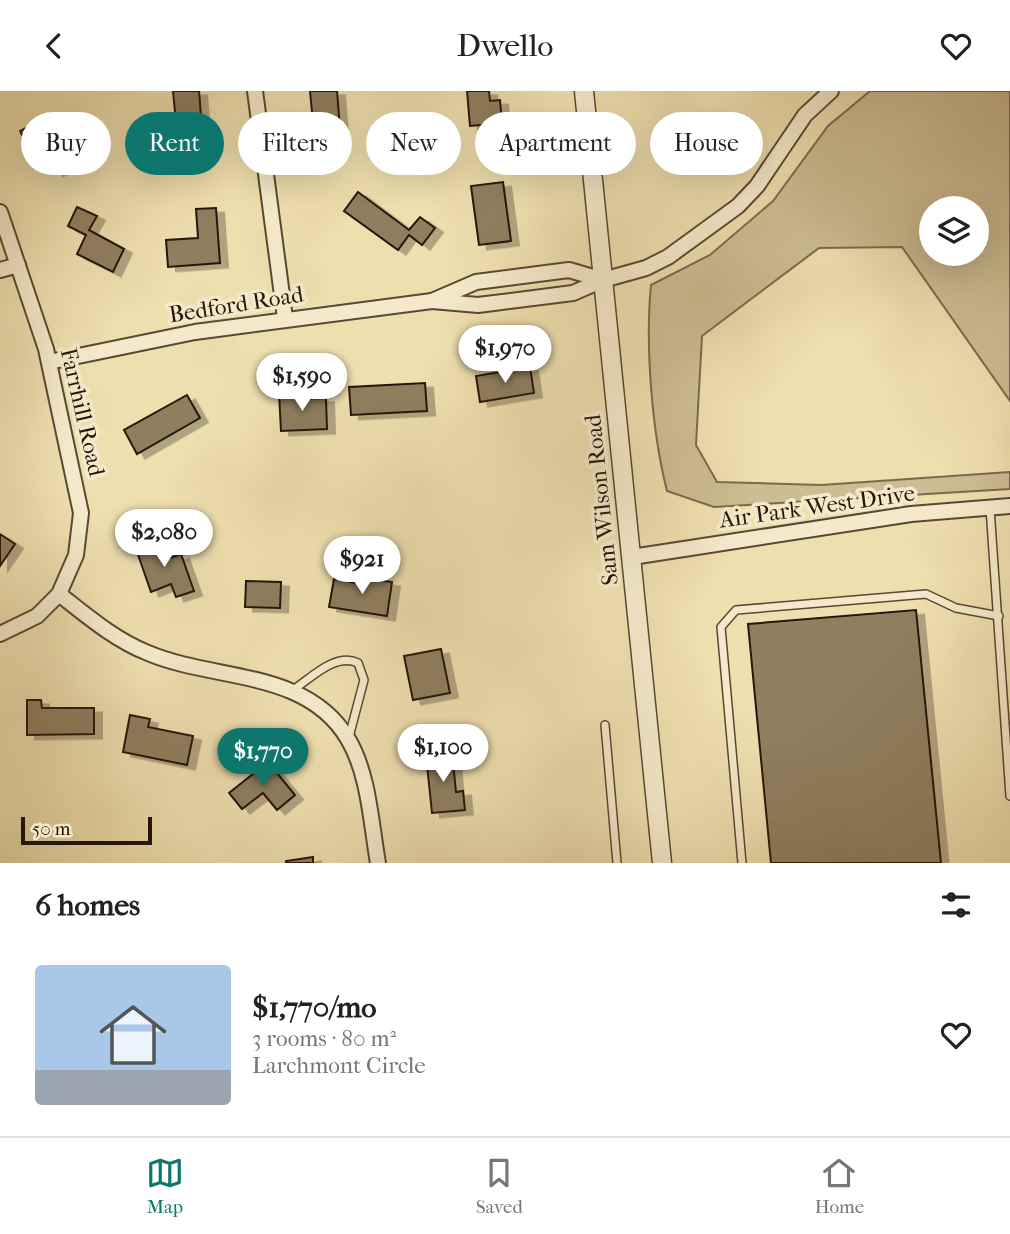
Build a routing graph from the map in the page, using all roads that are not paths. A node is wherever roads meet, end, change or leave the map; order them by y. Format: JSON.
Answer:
{"nodes":[{"id":1,"x":255,"y":91,"type":"edge"},
{"id":2,"x":583,"y":91,"type":"edge"},
{"id":3,"x":831,"y":91,"type":"edge"},
{"id":4,"x":0,"y":212,"type":"edge"},
{"id":5,"x":18,"y":265,"type":"junction"},
{"id":6,"x":0,"y":270,"type":"edge"},
{"id":7,"x":603,"y":280,"type":"junction"},
{"id":8,"x":432,"y":301,"type":"junction"},
{"id":9,"x":285,"y":318,"type":"junction"},
{"id":10,"x":49,"y":362,"type":"junction"},
{"id":11,"x":1010,"y":506,"type":"edge"},
{"id":12,"x":990,"y":508,"type":"junction"},
{"id":13,"x":632,"y":557,"type":"junction"},
{"id":14,"x":59,"y":594,"type":"junction"},
{"id":15,"x":999,"y":617,"type":"junction"},
{"id":16,"x":0,"y":634,"type":"edge"},
{"id":17,"x":293,"y":690,"type":"junction"},
{"id":18,"x":605,"y":725,"type":"dead end"},
{"id":19,"x":348,"y":739,"type":"junction"},
{"id":20,"x":1010,"y":796,"type":"edge"},
{"id":21,"x":378,"y":863,"type":"edge"},
{"id":22,"x":617,"y":863,"type":"edge"},
{"id":23,"x":662,"y":863,"type":"edge"},
{"id":24,"x":742,"y":863,"type":"edge"}],
"edges":[{"from":1,"to":9,"type":"street"},
{"from":2,"to":7,"type":"street","name":"Sam Wilson Road"},
{"from":3,"to":7,"type":"street","name":"Bedford Road"},
{"from":4,"to":5,"type":"street","name":"Farrhill Road"},
{"from":5,"to":6,"type":"street"},
{"from":5,"to":10,"type":"street","name":"Farrhill Road"},
{"from":7,"to":8,"type":"street","name":"Bedford Road"},
{"from":7,"to":8,"type":"street","name":"Bedford Road"},
{"from":7,"to":13,"type":"street","name":"Sam Wilson Road"},
{"from":8,"to":9,"type":"street","name":"Bedford Road"},
{"from":9,"to":10,"type":"street","name":"Bedford Road"},
{"from":10,"to":14,"type":"street","name":"Farrhill Road"},
{"from":11,"to":12,"type":"street","name":"Air Park West Drive"},
{"from":12,"to":13,"type":"street","name":"Air Park West Drive"},
{"from":12,"to":15,"type":"lane"},
{"from":13,"to":23,"type":"street","name":"Sam Wilson Road"},
{"from":14,"to":16,"type":"street","name":"Farrhill Road"},
{"from":14,"to":17,"type":"street"},
{"from":15,"to":20,"type":"lane"},
{"from":15,"to":24,"type":"lane"},
{"from":17,"to":19,"type":"street"},
{"from":17,"to":19,"type":"lane"},
{"from":18,"to":22,"type":"lane"},
{"from":19,"to":21,"type":"street"}]}
